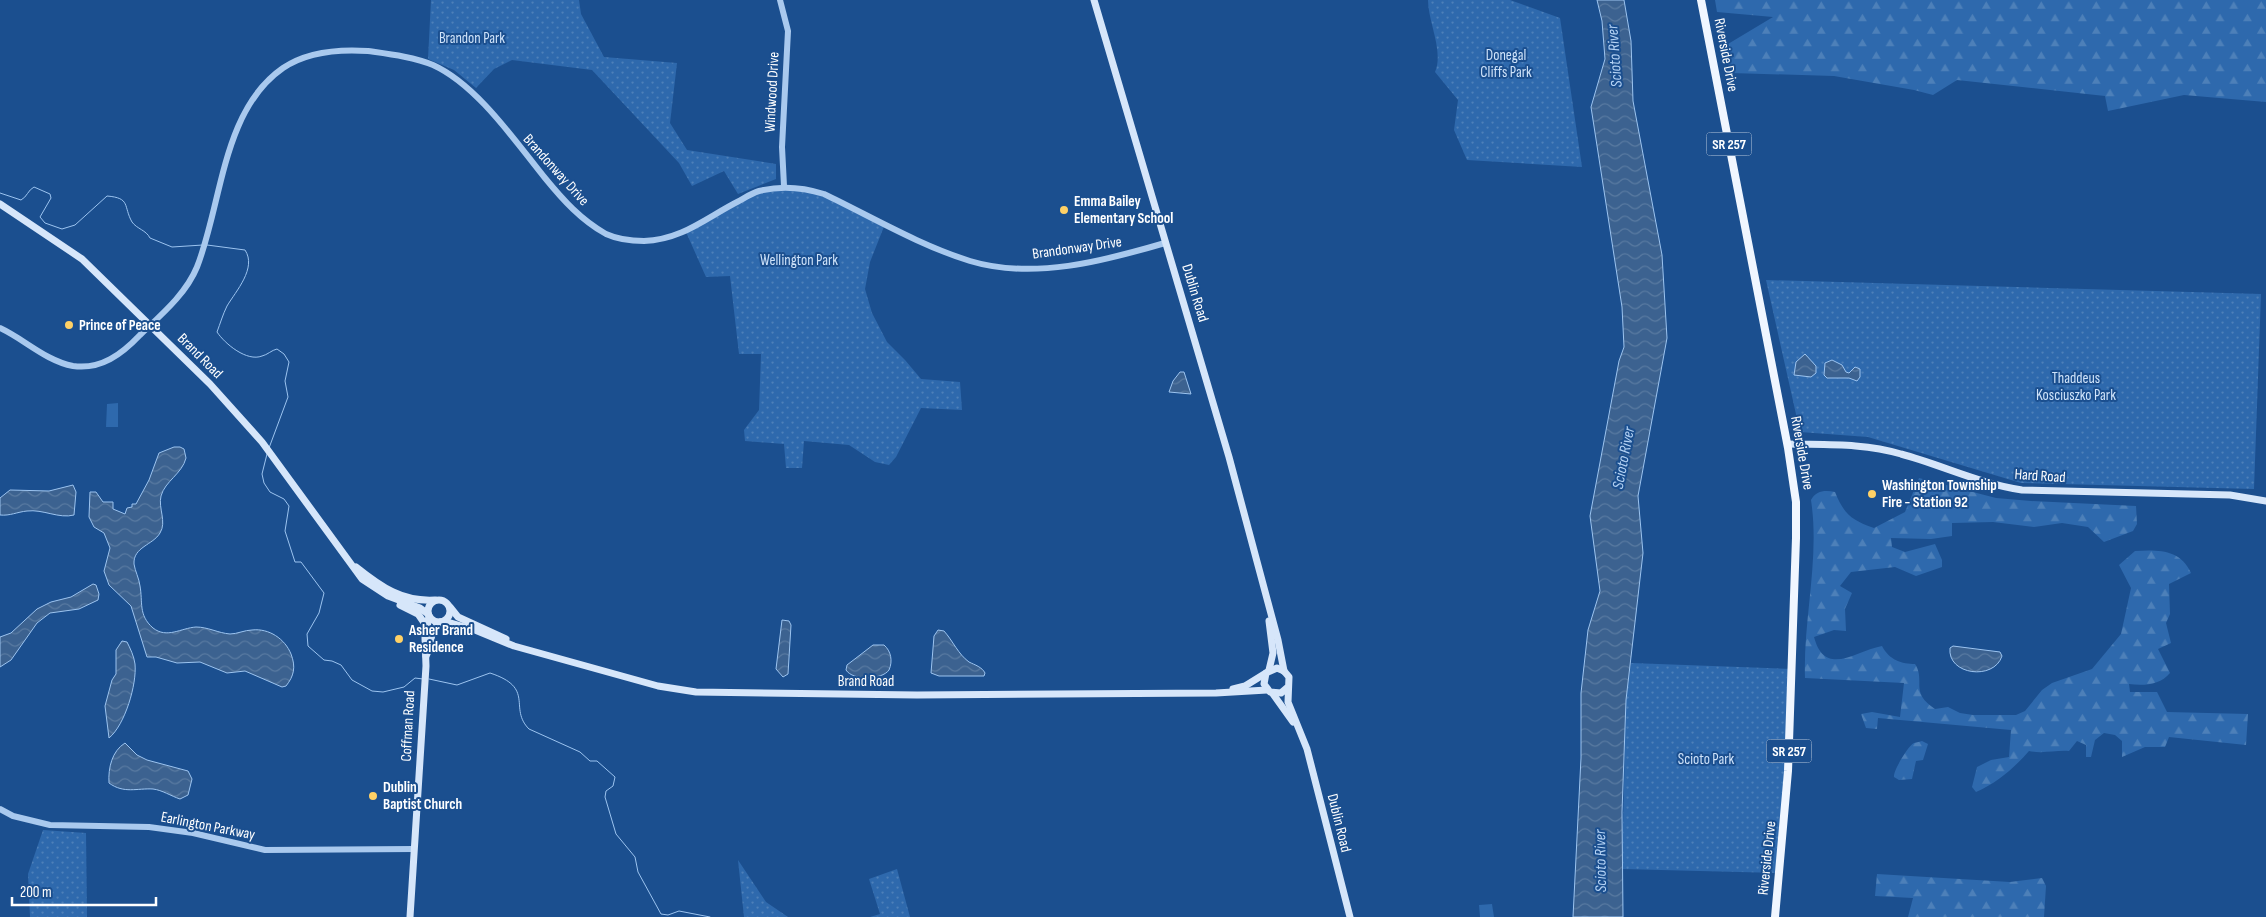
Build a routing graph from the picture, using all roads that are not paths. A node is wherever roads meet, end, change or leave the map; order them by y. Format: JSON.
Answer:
{"nodes":[{"id":1,"x":780,"y":0,"type":"edge"},
{"id":2,"x":1094,"y":0,"type":"edge"},
{"id":3,"x":1701,"y":0,"type":"edge"},
{"id":4,"x":784,"y":186,"type":"junction"},
{"id":5,"x":0,"y":204,"type":"edge"},
{"id":6,"x":1165,"y":243,"type":"junction"},
{"id":7,"x":150,"y":325,"type":"junction"},
{"id":8,"x":0,"y":328,"type":"edge"},
{"id":9,"x":1788,"y":444,"type":"junction"},
{"id":10,"x":2266,"y":501,"type":"edge"},
{"id":11,"x":348,"y":561,"type":"junction"},
{"id":12,"x":388,"y":596,"type":"junction"},
{"id":13,"x":1266,"y":596,"type":"junction"},
{"id":14,"x":435,"y":600,"type":"junction"},
{"id":15,"x":450,"y":607,"type":"junction"},
{"id":16,"x":429,"y":615,"type":"junction"},
{"id":17,"x":442,"y":621,"type":"junction"},
{"id":18,"x":427,"y":627,"type":"junction"},
{"id":19,"x":521,"y":648,"type":"junction"},
{"id":20,"x":426,"y":657,"type":"junction"},
{"id":21,"x":1284,"y":670,"type":"junction"},
{"id":22,"x":1267,"y":672,"type":"junction"},
{"id":23,"x":1288,"y":687,"type":"junction"},
{"id":24,"x":1270,"y":692,"type":"junction"},
{"id":25,"x":1216,"y":693,"type":"junction"},
{"id":26,"x":1302,"y":735,"type":"junction"},
{"id":27,"x":0,"y":809,"type":"edge"},
{"id":28,"x":414,"y":849,"type":"junction"},
{"id":29,"x":410,"y":917,"type":"edge"},
{"id":30,"x":1350,"y":917,"type":"edge"},
{"id":31,"x":1774,"y":917,"type":"edge"}],
"edges":[{"from":1,"to":4,"type":"street","name":"Windwood Drive"},
{"from":2,"to":6,"type":"main road","name":"Dublin Road"},
{"from":3,"to":9,"type":"main road","name":"Riverside Drive","number":"SR 257"},
{"from":4,"to":6,"type":"street","name":"Brandonway Drive"},
{"from":4,"to":7,"type":"street","name":"Brandonway Drive"},
{"from":5,"to":7,"type":"main road","name":"Brand Road"},
{"from":6,"to":13,"type":"main road","name":"Dublin Road"},
{"from":7,"to":8,"type":"street"},
{"from":7,"to":11,"type":"main road","name":"Brand Road"},
{"from":9,"to":10,"type":"main road","name":"Hard Road"},
{"from":9,"to":31,"type":"main road","name":"Riverside Drive","number":"SR 257"},
{"from":11,"to":12,"type":"main road","name":"Brand Road"},
{"from":11,"to":14,"type":"main road","name":"Brand Road"},
{"from":12,"to":16,"type":"main road","name":"Brand Road"},
{"from":12,"to":18,"type":"main road","name":"Brand Road"},
{"from":13,"to":21,"type":"main road","name":"Dublin Road"},
{"from":13,"to":22,"type":"main road","name":"Dublin Road"},
{"from":14,"to":15,"type":"main road"},
{"from":14,"to":16,"type":"main road"},
{"from":15,"to":17,"type":"main road"},
{"from":15,"to":19,"type":"main road","name":"Brand Road"},
{"from":16,"to":17,"type":"main road"},
{"from":16,"to":18,"type":"main road","name":"Coffman Road"},
{"from":17,"to":19,"type":"main road","name":"Brand Road"},
{"from":17,"to":20,"type":"main road","name":"Coffman Road"},
{"from":18,"to":20,"type":"main road","name":"Coffman Road"},
{"from":19,"to":25,"type":"main road","name":"Brand Road"},
{"from":20,"to":28,"type":"main road","name":"Coffman Road"},
{"from":21,"to":22,"type":"main road"},
{"from":21,"to":23,"type":"main road"},
{"from":22,"to":24,"type":"main road"},
{"from":22,"to":25,"type":"main road","name":"Brand Road"},
{"from":23,"to":24,"type":"main road"},
{"from":23,"to":26,"type":"main road","name":"Dublin Road"},
{"from":24,"to":25,"type":"main road","name":"Brand Road"},
{"from":24,"to":26,"type":"main road","name":"Dublin Road"},
{"from":26,"to":30,"type":"main road","name":"Dublin Road"},
{"from":27,"to":28,"type":"street","name":"Earlington Parkway"},
{"from":28,"to":29,"type":"main road","name":"Coffman Road"}]}
